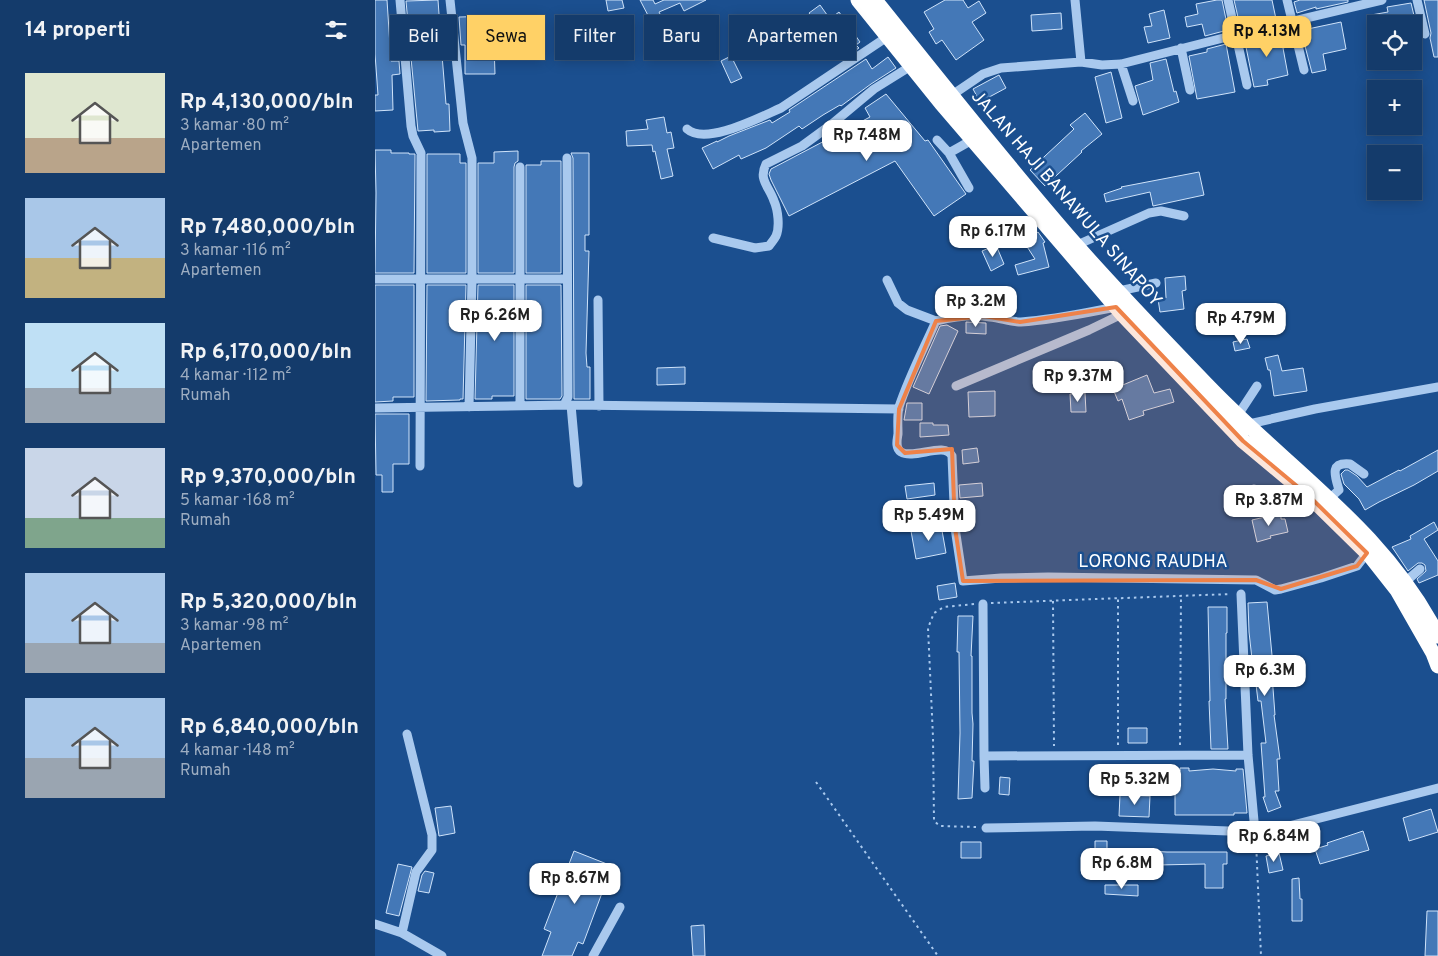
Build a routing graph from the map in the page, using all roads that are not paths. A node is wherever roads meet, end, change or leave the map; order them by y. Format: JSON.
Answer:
{"nodes":[{"id":1,"x":400,"y":0,"type":"edge"},
{"id":2,"x":450,"y":0,"type":"edge"},
{"id":3,"x":858,"y":0,"type":"edge"},
{"id":4,"x":875,"y":0,"type":"edge"},
{"id":5,"x":1075,"y":0,"type":"edge"},
{"id":6,"x":1228,"y":0,"type":"edge"},
{"id":7,"x":1287,"y":0,"type":"edge"},
{"id":8,"x":1382,"y":0,"type":"edge"},
{"id":9,"x":1417,"y":0,"type":"edge"},
{"id":10,"x":1349,"y":4,"type":"edge"},
{"id":11,"x":401,"y":15,"type":"edge"},
{"id":12,"x":452,"y":15,"type":"edge"},
{"id":13,"x":1292,"y":21,"type":"junction"},
{"id":14,"x":1425,"y":34,"type":"dead end"},
{"id":15,"x":1235,"y":35,"type":"junction"},
{"id":16,"x":887,"y":37,"type":"junction"},
{"id":17,"x":1181,"y":48,"type":"junction"},
{"id":18,"x":405,"y":60,"type":"edge"},
{"id":19,"x":456,"y":60,"type":"edge"},
{"id":20,"x":1081,"y":62,"type":"junction"},
{"id":21,"x":1121,"y":64,"type":"junction"},
{"id":22,"x":911,"y":66,"type":"junction"},
{"id":23,"x":1304,"y":70,"type":"dead end"},
{"id":24,"x":1247,"y":84,"type":"dead end"},
{"id":25,"x":1189,"y":90,"type":"dead end"},
{"id":26,"x":952,"y":95,"type":"junction"},
{"id":27,"x":1133,"y":101,"type":"dead end"},
{"id":28,"x":687,"y":129,"type":"dead end"},
{"id":29,"x":937,"y":140,"type":"dead end"},
{"id":30,"x":972,"y":140,"type":"junction"},
{"id":31,"x":949,"y":153,"type":"junction"},
{"id":32,"x":567,"y":158,"type":"dead end"},
{"id":33,"x":520,"y":166,"type":"dead end"},
{"id":34,"x":969,"y":188,"type":"dead end"},
{"id":35,"x":1184,"y":216,"type":"dead end"},
{"id":36,"x":713,"y":238,"type":"dead end"},
{"id":37,"x":1077,"y":245,"type":"junction"},
{"id":38,"x":375,"y":279,"type":"edge"},
{"id":39,"x":420,"y":279,"type":"junction"},
{"id":40,"x":520,"y":279,"type":"junction"},
{"id":41,"x":472,"y":280,"type":"junction"},
{"id":42,"x":567,"y":280,"type":"junction"},
{"id":43,"x":887,"y":280,"type":"dead end"},
{"id":44,"x":1156,"y":283,"type":"dead end"},
{"id":45,"x":1119,"y":291,"type":"junction"},
{"id":46,"x":598,"y":300,"type":"dead end"},
{"id":47,"x":1119,"y":311,"type":"junction"},
{"id":48,"x":936,"y":321,"type":"junction"},
{"id":49,"x":956,"y":386,"type":"dead end"},
{"id":50,"x":1257,"y":386,"type":"dead end"},
{"id":51,"x":1438,"y":389,"type":"edge"},
{"id":52,"x":567,"y":405,"type":"junction"},
{"id":53,"x":520,"y":406,"type":"junction"},
{"id":54,"x":599,"y":406,"type":"junction"},
{"id":55,"x":421,"y":407,"type":"junction"},
{"id":56,"x":469,"y":407,"type":"junction"},
{"id":57,"x":375,"y":408,"type":"edge"},
{"id":58,"x":899,"y":408,"type":"junction"},
{"id":59,"x":1243,"y":420,"type":"junction"},
{"id":60,"x":420,"y":466,"type":"dead end"},
{"id":61,"x":1364,"y":474,"type":"dead end"},
{"id":62,"x":578,"y":483,"type":"dead end"},
{"id":63,"x":1253,"y":488,"type":"dead end"},
{"id":64,"x":1310,"y":497,"type":"junction"},
{"id":65,"x":1330,"y":498,"type":"junction"},
{"id":66,"x":1367,"y":553,"type":"junction"},
{"id":67,"x":1420,"y":569,"type":"dead end"},
{"id":68,"x":1405,"y":582,"type":"junction"},
{"id":69,"x":1241,"y":594,"type":"road end"},
{"id":70,"x":983,"y":604,"type":"road end"},
{"id":71,"x":1438,"y":636,"type":"edge"},
{"id":72,"x":1438,"y":666,"type":"edge"},
{"id":73,"x":407,"y":734,"type":"dead end"},
{"id":74,"x":1248,"y":755,"type":"junction"},
{"id":75,"x":984,"y":756,"type":"junction"},
{"id":76,"x":985,"y":788,"type":"dead end"},
{"id":77,"x":1438,"y":788,"type":"edge"},
{"id":78,"x":986,"y":828,"type":"road end"},
{"id":79,"x":1255,"y":832,"type":"junction"},
{"id":80,"x":620,"y":907,"type":"dead end"},
{"id":81,"x":375,"y":924,"type":"edge"},
{"id":82,"x":402,"y":933,"type":"junction"},
{"id":83,"x":442,"y":956,"type":"edge"},
{"id":84,"x":593,"y":956,"type":"edge"}],
"edges":[{"from":1,"to":11,"type":"street"},
{"from":2,"to":12,"type":"street"},
{"from":3,"to":16,"type":"highway","name":"JALAN HAJI BANAWULA SINAPOY"},
{"from":4,"to":26,"type":"highway","name":"JALAN HAJI BANAWULA SINAPOY"},
{"from":5,"to":20,"type":"street"},
{"from":6,"to":15,"type":"street"},
{"from":7,"to":13,"type":"street"},
{"from":8,"to":10,"type":"street"},
{"from":9,"to":14,"type":"street"},
{"from":10,"to":13,"type":"street"},
{"from":13,"to":15,"type":"street"},
{"from":13,"to":23,"type":"street"},
{"from":15,"to":17,"type":"street"},
{"from":15,"to":24,"type":"street"},
{"from":16,"to":22,"type":"highway","name":"JALAN HAJI BANAWULA SINAPOY"},
{"from":16,"to":28,"type":"street"},
{"from":17,"to":21,"type":"street"},
{"from":17,"to":25,"type":"street"},
{"from":18,"to":39,"type":"street"},
{"from":19,"to":41,"type":"street"},
{"from":20,"to":21,"type":"street"},
{"from":20,"to":26,"type":"street"},
{"from":21,"to":27,"type":"street"},
{"from":22,"to":30,"type":"highway","name":"JALAN HAJI BANAWULA SINAPOY"},
{"from":22,"to":36,"type":"street"},
{"from":26,"to":37,"type":"highway","name":"JALAN HAJI BANAWULA SINAPOY"},
{"from":29,"to":31,"type":"street"},
{"from":30,"to":31,"type":"street"},
{"from":30,"to":47,"type":"highway","name":"JALAN HAJI BANAWULA SINAPOY"},
{"from":31,"to":34,"type":"street"},
{"from":32,"to":42,"type":"street"},
{"from":33,"to":40,"type":"street"},
{"from":35,"to":37,"type":"street"},
{"from":37,"to":45,"type":"highway","name":"JALAN HAJI BANAWULA SINAPOY"},
{"from":38,"to":39,"type":"street"},
{"from":39,"to":41,"type":"street"},
{"from":39,"to":55,"type":"street"},
{"from":40,"to":41,"type":"street"},
{"from":40,"to":42,"type":"street"},
{"from":40,"to":53,"type":"street"},
{"from":41,"to":56,"type":"street"},
{"from":42,"to":52,"type":"street"},
{"from":43,"to":48,"type":"street"},
{"from":44,"to":45,"type":"street"},
{"from":45,"to":59,"type":"highway","name":"JALAN HAJI BANAWULA SINAPOY"},
{"from":46,"to":54,"type":"street"},
{"from":47,"to":48,"type":"street"},
{"from":47,"to":49,"type":"street"},
{"from":47,"to":64,"type":"highway","name":"JALAN HAJI BANAWULA SINAPOY"},
{"from":48,"to":58,"type":"street"},
{"from":50,"to":59,"type":"street"},
{"from":51,"to":59,"type":"street"},
{"from":52,"to":53,"type":"street"},
{"from":52,"to":54,"type":"street"},
{"from":52,"to":62,"type":"street"},
{"from":53,"to":56,"type":"street"},
{"from":54,"to":58,"type":"street"},
{"from":55,"to":56,"type":"street"},
{"from":55,"to":57,"type":"street"},
{"from":55,"to":60,"type":"street"},
{"from":58,"to":66,"type":"street","name":"LORONG RAUDHA"},
{"from":59,"to":65,"type":"highway","name":"JALAN HAJI BANAWULA SINAPOY"},
{"from":61,"to":65,"type":"street"},
{"from":63,"to":64,"type":"street"},
{"from":64,"to":66,"type":"highway","name":"JALAN HAJI BANAWULA SINAPOY"},
{"from":65,"to":68,"type":"highway","name":"JALAN HAJI BANAWULA SINAPOY"},
{"from":66,"to":72,"type":"highway","name":"JALAN HAJI BANAWULA SINAPOY"},
{"from":67,"to":68,"type":"street"},
{"from":68,"to":71,"type":"highway","name":"JALAN HAJI BANAWULA SINAPOY"},
{"from":69,"to":74,"type":"street"},
{"from":70,"to":75,"type":"street"},
{"from":73,"to":82,"type":"street"},
{"from":74,"to":75,"type":"street"},
{"from":74,"to":79,"type":"street"},
{"from":75,"to":76,"type":"street"},
{"from":77,"to":79,"type":"street"},
{"from":78,"to":79,"type":"street"},
{"from":80,"to":84,"type":"street"},
{"from":81,"to":82,"type":"street"},
{"from":82,"to":83,"type":"street"}]}
